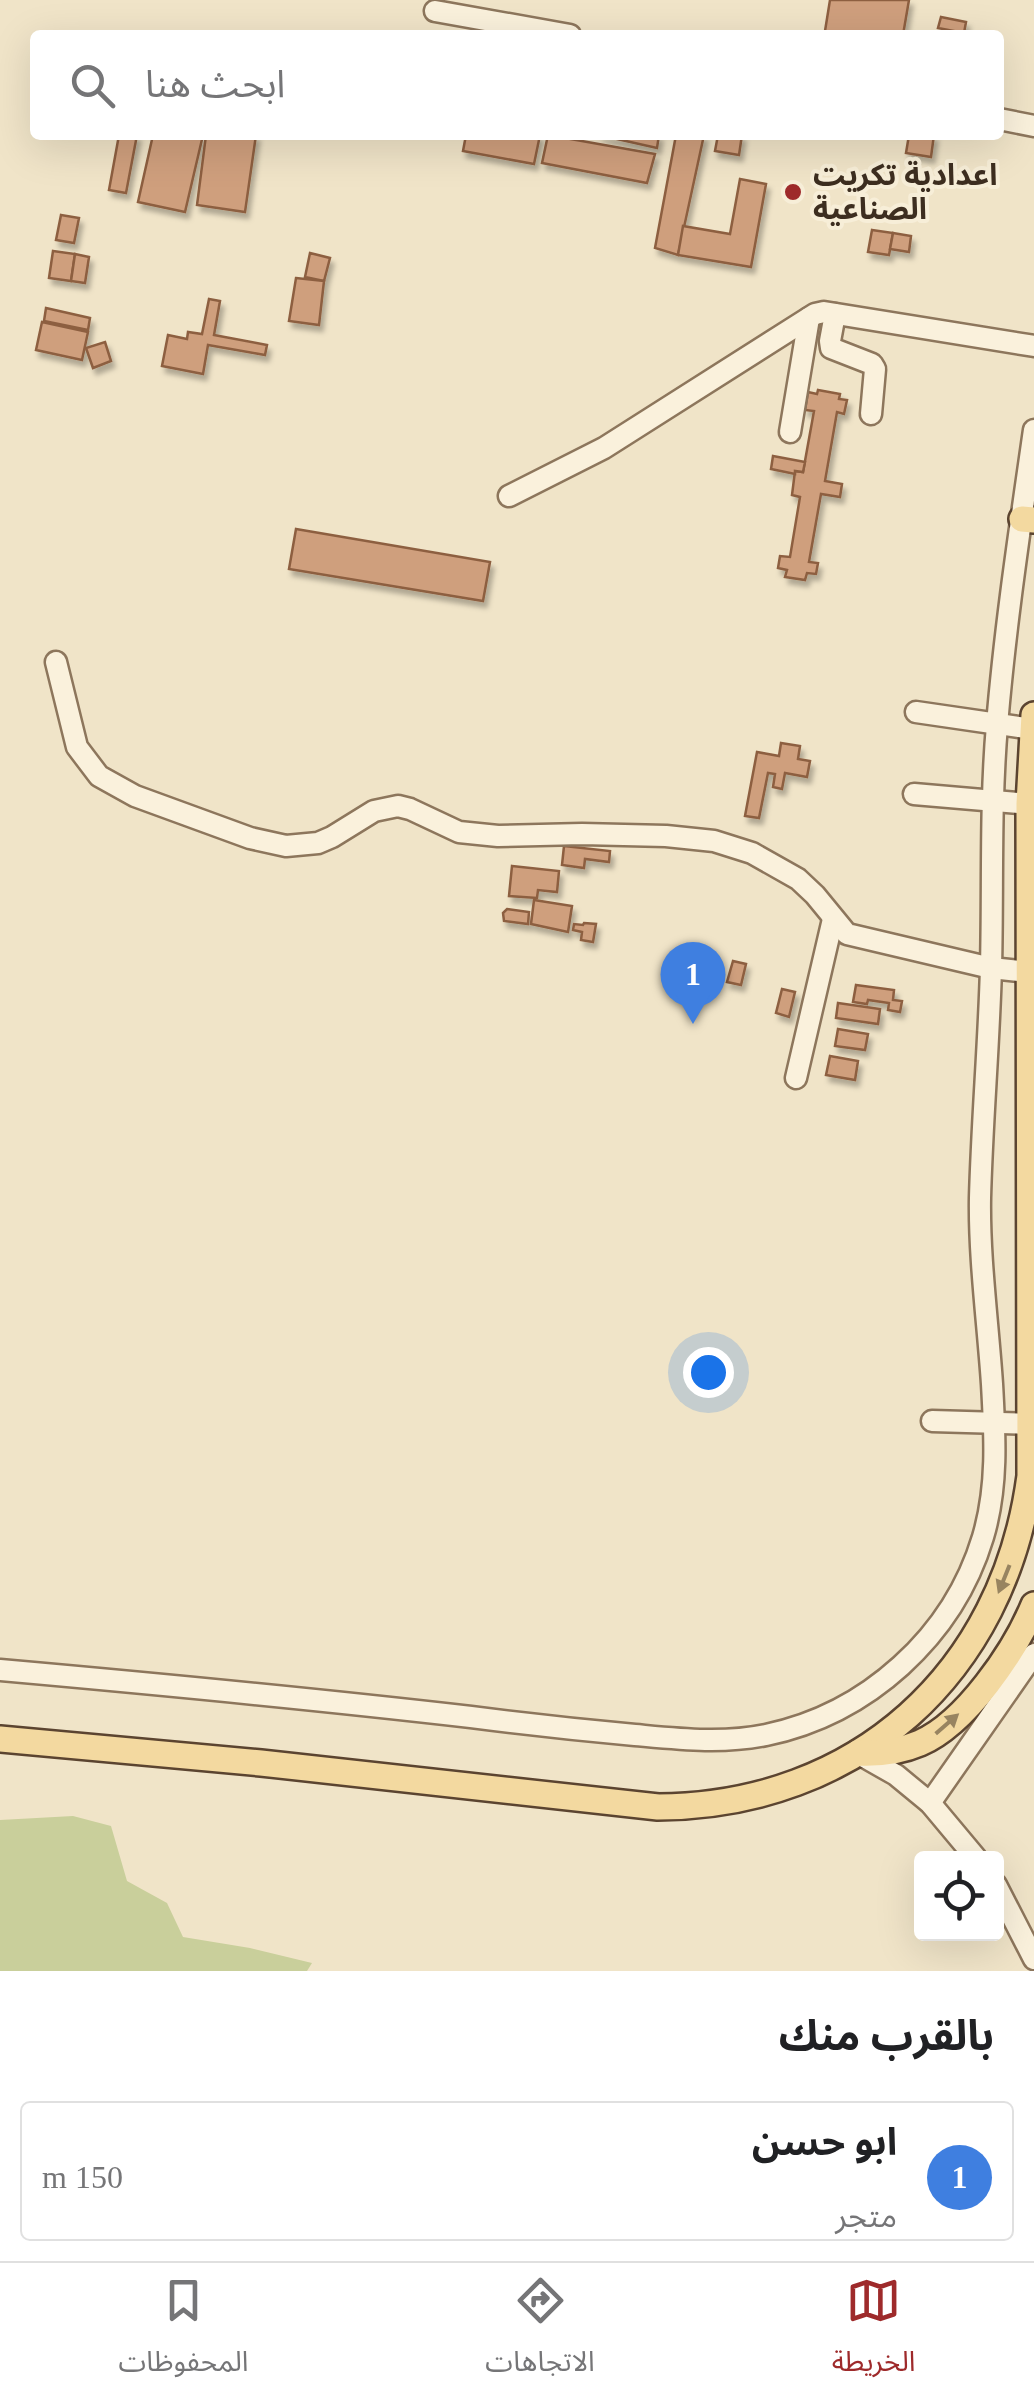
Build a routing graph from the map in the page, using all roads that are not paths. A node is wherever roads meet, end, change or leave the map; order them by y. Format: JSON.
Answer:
{"nodes":[{"id":1,"x":435,"y":11,"type":"dead end"},
{"id":2,"x":542,"y":30,"type":"edge"},
{"id":3,"x":1004,"y":120,"type":"edge"},
{"id":4,"x":1034,"y":126,"type":"edge"},
{"id":5,"x":835,"y":314,"type":"junction"},
{"id":6,"x":809,"y":318,"type":"junction"},
{"id":7,"x":1034,"y":346,"type":"edge"},
{"id":8,"x":871,"y":414,"type":"dead end"},
{"id":9,"x":1034,"y":430,"type":"edge"},
{"id":10,"x":790,"y":432,"type":"dead end"},
{"id":11,"x":509,"y":496,"type":"dead end"},
{"id":12,"x":1028,"y":520,"type":"edge"},
{"id":13,"x":56,"y":662,"type":"dead end"},
{"id":14,"x":916,"y":712,"type":"dead end"},
{"id":15,"x":1033,"y":722,"type":"edge"},
{"id":16,"x":997,"y":724,"type":"junction"},
{"id":17,"x":914,"y":794,"type":"dead end"},
{"id":18,"x":992,"y":800,"type":"junction"},
{"id":19,"x":1030,"y":804,"type":"junction"},
{"id":20,"x":834,"y":918,"type":"junction"},
{"id":21,"x":1031,"y":964,"type":"edge"},
{"id":22,"x":991,"y":968,"type":"junction"},
{"id":23,"x":796,"y":1078,"type":"dead end"},
{"id":24,"x":1032,"y":1127,"type":"edge"},
{"id":25,"x":1032,"y":1372,"type":"edge"},
{"id":26,"x":932,"y":1421,"type":"dead end"},
{"id":27,"x":994,"y":1424,"type":"junction"},
{"id":28,"x":1031,"y":1424,"type":"junction"},
{"id":29,"x":1034,"y":1605,"type":"edge"},
{"id":30,"x":1034,"y":1654,"type":"edge"},
{"id":31,"x":0,"y":1670,"type":"edge"},
{"id":32,"x":0,"y":1739,"type":"edge"},
{"id":33,"x":858,"y":1753,"type":"junction"},
{"id":34,"x":930,"y":1803,"type":"junction"},
{"id":35,"x":970,"y":1851,"type":"edge"},
{"id":36,"x":1004,"y":1901,"type":"edge"},
{"id":37,"x":1034,"y":1959,"type":"edge"}],
"edges":[{"from":1,"to":2,"type":"street"},
{"from":3,"to":4,"type":"street"},
{"from":5,"to":6,"type":"street"},
{"from":5,"to":7,"type":"street"},
{"from":5,"to":8,"type":"street"},
{"from":6,"to":10,"type":"street"},
{"from":6,"to":11,"type":"street"},
{"from":9,"to":12,"type":"street"},
{"from":12,"to":16,"type":"street"},
{"from":13,"to":20,"type":"street"},
{"from":14,"to":16,"type":"street"},
{"from":15,"to":16,"type":"street"},
{"from":15,"to":19,"type":"main road"},
{"from":16,"to":18,"type":"street"},
{"from":17,"to":18,"type":"street"},
{"from":18,"to":19,"type":"street"},
{"from":18,"to":22,"type":"street"},
{"from":19,"to":21,"type":"main road"},
{"from":20,"to":22,"type":"street"},
{"from":20,"to":23,"type":"street"},
{"from":21,"to":22,"type":"street"},
{"from":21,"to":24,"type":"main road"},
{"from":22,"to":27,"type":"street"},
{"from":24,"to":25,"type":"main road"},
{"from":25,"to":28,"type":"main road"},
{"from":26,"to":27,"type":"street"},
{"from":27,"to":28,"type":"street"},
{"from":27,"to":31,"type":"street"},
{"from":28,"to":33,"type":"main road","one_way":true},
{"from":33,"to":29,"type":"main road","one_way":true},
{"from":30,"to":34,"type":"street"},
{"from":32,"to":33,"type":"main road"},
{"from":33,"to":34,"type":"street"},
{"from":34,"to":35,"type":"street"},
{"from":36,"to":37,"type":"street"}]}
